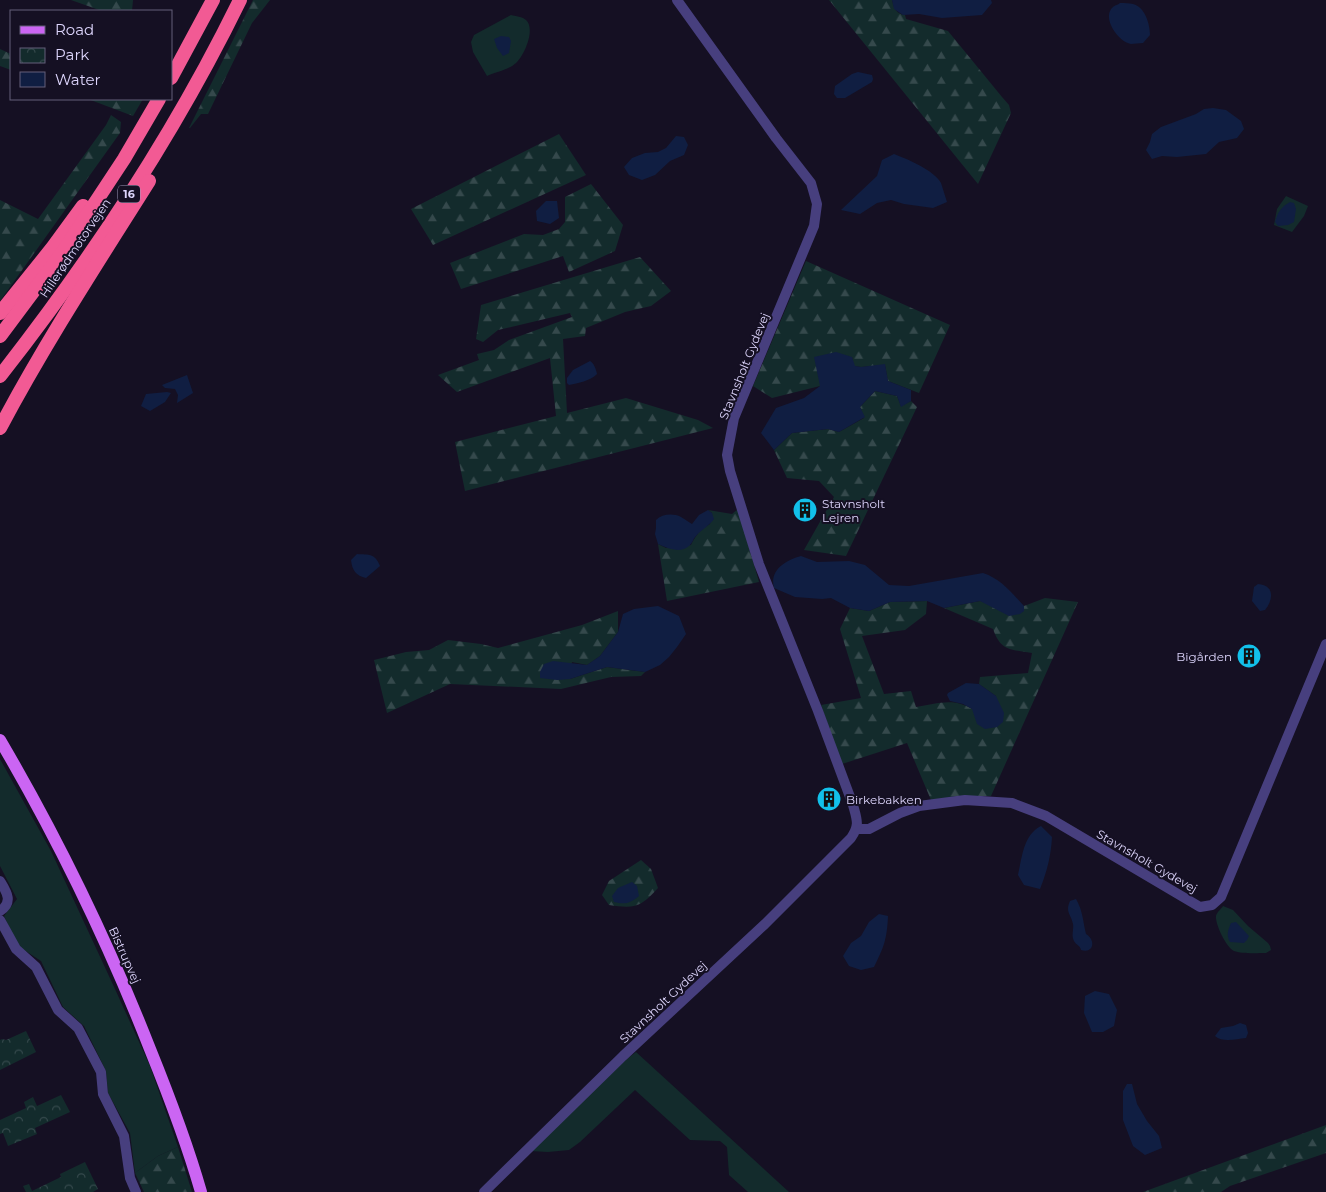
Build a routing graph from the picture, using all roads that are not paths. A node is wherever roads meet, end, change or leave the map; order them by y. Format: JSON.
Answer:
{"nodes":[{"id":1,"x":213,"y":0,"type":"edge"},
{"id":2,"x":240,"y":0,"type":"edge"},
{"id":3,"x":677,"y":0,"type":"edge"},
{"id":4,"x":172,"y":76,"type":"edge"},
{"id":5,"x":192,"y":89,"type":"junction"},
{"id":6,"x":158,"y":100,"type":"edge"},
{"id":7,"x":124,"y":159,"type":"junction"},
{"id":8,"x":0,"y":313,"type":"edge"},
{"id":9,"x":0,"y":336,"type":"edge"},
{"id":10,"x":0,"y":376,"type":"edge"},
{"id":11,"x":0,"y":428,"type":"edge"},
{"id":12,"x":1326,"y":644,"type":"edge"},
{"id":13,"x":0,"y":740,"type":"edge"},
{"id":14,"x":857,"y":829,"type":"junction"},
{"id":15,"x":0,"y":881,"type":"edge"},
{"id":16,"x":0,"y":911,"type":"edge"},
{"id":17,"x":0,"y":920,"type":"edge"},
{"id":18,"x":136,"y":1192,"type":"edge"},
{"id":19,"x":201,"y":1192,"type":"edge"},
{"id":20,"x":484,"y":1192,"type":"edge"}],
"edges":[{"from":1,"to":4,"type":"highway"},
{"from":2,"to":5,"type":"highway","name":"Hillerødmotorvejen","number":"16"},
{"from":3,"to":14,"type":"street","name":"Stavnsholt Gydevej"},
{"from":5,"to":10,"type":"highway","name":"Hillerødmotorvejen","number":"16"},
{"from":5,"to":11,"type":"highway"},
{"from":6,"to":7,"type":"highway","name":"Hillerødmotorvejen","number":"16"},
{"from":7,"to":8,"type":"highway"},
{"from":7,"to":9,"type":"highway","name":"Hillerødmotorvejen","number":"16"},
{"from":12,"to":14,"type":"street","name":"Stavnsholt Gydevej"},
{"from":13,"to":19,"type":"main road","name":"Bistrupvej"},
{"from":14,"to":20,"type":"street","name":"Stavnsholt Gydevej"},
{"from":15,"to":16,"type":"street"},
{"from":17,"to":18,"type":"street"}]}
